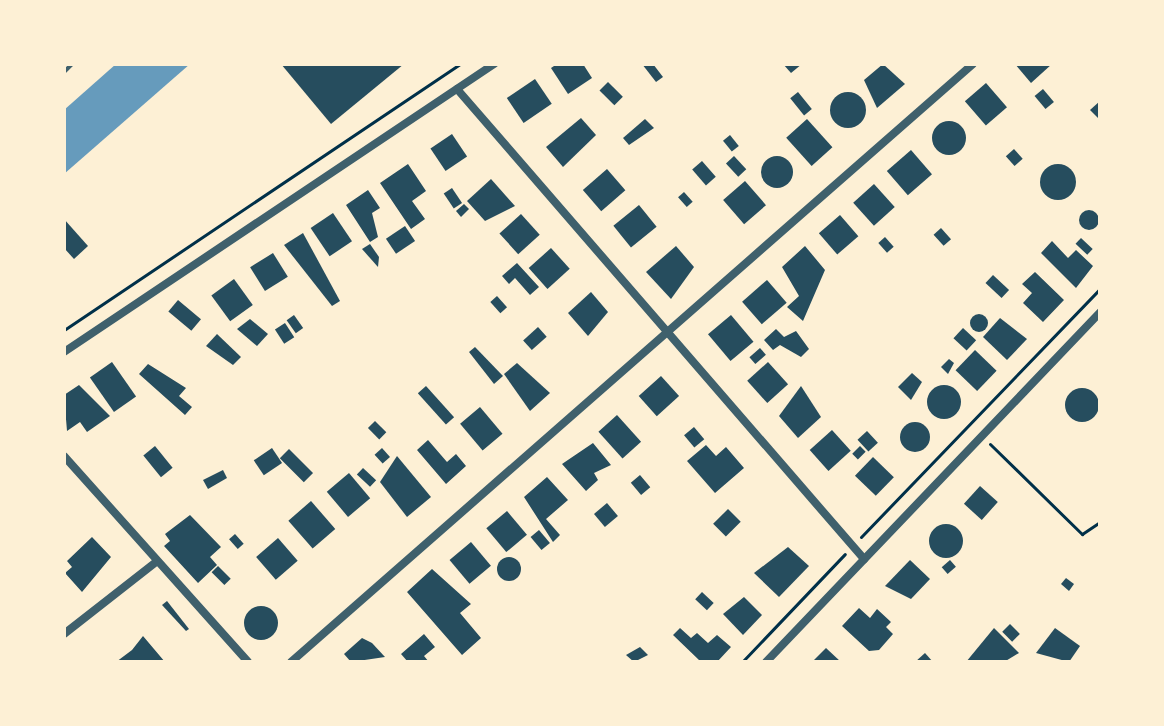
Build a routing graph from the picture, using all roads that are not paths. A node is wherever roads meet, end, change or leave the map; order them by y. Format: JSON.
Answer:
{"nodes":[{"id":1,"x":72,"y":64,"type":"edge"},
{"id":2,"x":494,"y":64,"type":"edge"},
{"id":3,"x":973,"y":64,"type":"edge"},
{"id":4,"x":64,"y":72,"type":"edge"},
{"id":5,"x":457,"y":89,"type":"junction"},
{"id":6,"x":1100,"y":312,"type":"edge"},
{"id":7,"x":666,"y":332,"type":"junction"},
{"id":8,"x":64,"y":352,"type":"edge"},
{"id":9,"x":64,"y":456,"type":"edge"},
{"id":10,"x":864,"y":559,"type":"junction"},
{"id":11,"x":156,"y":562,"type":"junction"},
{"id":12,"x":64,"y":634,"type":"edge"},
{"id":13,"x":248,"y":662,"type":"edge"},
{"id":14,"x":291,"y":662,"type":"edge"},
{"id":15,"x":766,"y":662,"type":"edge"}],
"edges":[{"from":1,"to":4,"type":"lane"},
{"from":2,"to":5,"type":"street"},
{"from":3,"to":7,"type":"street"},
{"from":5,"to":7,"type":"street"},
{"from":5,"to":8,"type":"street"},
{"from":6,"to":10,"type":"street"},
{"from":7,"to":10,"type":"street"},
{"from":7,"to":14,"type":"street"},
{"from":9,"to":11,"type":"street"},
{"from":10,"to":15,"type":"street"},
{"from":11,"to":12,"type":"street"},
{"from":11,"to":13,"type":"street"}]}
